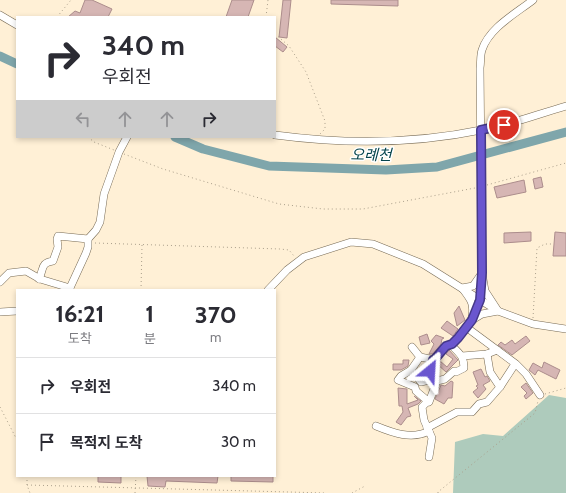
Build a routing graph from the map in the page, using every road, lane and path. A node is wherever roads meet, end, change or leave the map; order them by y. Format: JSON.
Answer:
{"nodes":[{"id":1,"x":71,"y":0,"type":"edge"},
{"id":2,"x":268,"y":0,"type":"edge"},
{"id":3,"x":532,"y":0,"type":"edge"},
{"id":4,"x":0,"y":15,"type":"edge"},
{"id":5,"x":58,"y":16,"type":"edge"},
{"id":6,"x":266,"y":16,"type":"edge"},
{"id":7,"x":16,"y":24,"type":"edge"},
{"id":8,"x":276,"y":35,"type":"edge"},
{"id":9,"x":566,"y":106,"type":"edge"},
{"id":10,"x":318,"y":134,"type":"dead end"},
{"id":11,"x":481,"y":134,"type":"junction"},
{"id":12,"x":276,"y":135,"type":"edge"},
{"id":13,"x":90,"y":138,"type":"edge"},
{"id":14,"x":126,"y":138,"type":"edge"},
{"id":15,"x":119,"y":152,"type":"junction"},
{"id":16,"x":566,"y":163,"type":"edge"},
{"id":17,"x":481,"y":187,"type":"junction"},
{"id":18,"x":88,"y":241,"type":"junction"},
{"id":19,"x":142,"y":244,"type":"junction"},
{"id":20,"x":554,"y":244,"type":"dead end"},
{"id":21,"x":299,"y":261,"type":"junction"},
{"id":22,"x":482,"y":273,"type":"junction"},
{"id":23,"x":38,"y":279,"type":"junction"},
{"id":24,"x":0,"y":282,"type":"edge"},
{"id":25,"x":462,"y":288,"type":"junction"},
{"id":26,"x":69,"y":289,"type":"edge"},
{"id":27,"x":141,"y":289,"type":"edge"},
{"id":28,"x":269,"y":289,"type":"edge"},
{"id":29,"x":480,"y":300,"type":"junction"},
{"id":30,"x":16,"y":311,"type":"edge"},
{"id":31,"x":0,"y":312,"type":"edge"},
{"id":32,"x":498,"y":312,"type":"junction"},
{"id":33,"x":472,"y":320,"type":"junction"},
{"id":34,"x":533,"y":324,"type":"junction"},
{"id":35,"x":466,"y":327,"type":"junction"},
{"id":36,"x":566,"y":329,"type":"edge"},
{"id":37,"x":452,"y":344,"type":"junction"},
{"id":38,"x":412,"y":347,"type":"dead end"},
{"id":39,"x":497,"y":350,"type":"junction"},
{"id":40,"x":486,"y":354,"type":"junction"},
{"id":41,"x":462,"y":356,"type":"junction"},
{"id":42,"x":420,"y":357,"type":"junction"},
{"id":43,"x":433,"y":360,"type":"junction"},
{"id":44,"x":515,"y":364,"type":"junction"},
{"id":45,"x":411,"y":370,"type":"junction"},
{"id":46,"x":433,"y":381,"type":"junction"},
{"id":47,"x":500,"y":387,"type":"junction"},
{"id":48,"x":566,"y":388,"type":"edge"},
{"id":49,"x":540,"y":395,"type":"junction"},
{"id":50,"x":427,"y":402,"type":"junction"},
{"id":51,"x":0,"y":407,"type":"edge"},
{"id":52,"x":376,"y":426,"type":"dead end"},
{"id":53,"x":428,"y":429,"type":"junction"},
{"id":54,"x":16,"y":438,"type":"edge"},
{"id":55,"x":429,"y":457,"type":"dead end"},
{"id":56,"x":27,"y":477,"type":"edge"},
{"id":57,"x":136,"y":477,"type":"edge"},
{"id":58,"x":27,"y":485,"type":"junction"},
{"id":59,"x":365,"y":486,"type":"dead end"},
{"id":60,"x":135,"y":487,"type":"junction"},
{"id":61,"x":249,"y":490,"type":"junction"},
{"id":62,"x":30,"y":493,"type":"edge"},
{"id":63,"x":135,"y":493,"type":"edge"},
{"id":64,"x":251,"y":493,"type":"edge"},
{"id":65,"x":326,"y":493,"type":"edge"},
{"id":66,"x":352,"y":493,"type":"edge"},
{"id":67,"x":437,"y":493,"type":"edge"}],
"edges":[{"from":1,"to":5,"type":"path"},
{"from":2,"to":6,"type":"path"},
{"from":3,"to":11,"type":"street"},
{"from":4,"to":7,"type":"street"},
{"from":8,"to":10,"type":"path"},
{"from":9,"to":11,"type":"street"},
{"from":11,"to":12,"type":"street"},
{"from":11,"to":17,"type":"street"},
{"from":13,"to":15,"type":"path"},
{"from":14,"to":15,"type":"street"},
{"from":15,"to":17,"type":"path"},
{"from":15,"to":18,"type":"street"},
{"from":16,"to":17,"type":"path"},
{"from":17,"to":22,"type":"street"},
{"from":18,"to":19,"type":"path"},
{"from":18,"to":23,"type":"street"},
{"from":18,"to":26,"type":"street"},
{"from":19,"to":21,"type":"path"},
{"from":19,"to":27,"type":"path"},
{"from":20,"to":34,"type":"path"},
{"from":21,"to":25,"type":"street"},
{"from":21,"to":28,"type":"street"},
{"from":22,"to":25,"type":"street"},
{"from":22,"to":29,"type":"street"},
{"from":22,"to":32,"type":"street"},
{"from":23,"to":24,"type":"street"},
{"from":23,"to":26,"type":"street"},
{"from":25,"to":29,"type":"street"},
{"from":25,"to":33,"type":"street"},
{"from":29,"to":32,"type":"street"},
{"from":29,"to":33,"type":"street"},
{"from":30,"to":31,"type":"street"},
{"from":32,"to":33,"type":"street"},
{"from":32,"to":34,"type":"street"},
{"from":33,"to":35,"type":"street"},
{"from":34,"to":36,"type":"street"},
{"from":35,"to":37,"type":"street"},
{"from":35,"to":39,"type":"street"},
{"from":37,"to":41,"type":"street"},
{"from":37,"to":43,"type":"street"},
{"from":38,"to":42,"type":"street"},
{"from":39,"to":40,"type":"street"},
{"from":39,"to":44,"type":"street"},
{"from":40,"to":41,"type":"street"},
{"from":40,"to":47,"type":"street"},
{"from":41,"to":46,"type":"street"},
{"from":42,"to":43,"type":"street"},
{"from":42,"to":45,"type":"street"},
{"from":43,"to":46,"type":"street"},
{"from":44,"to":47,"type":"street"},
{"from":44,"to":49,"type":"street"},
{"from":45,"to":46,"type":"street"},
{"from":45,"to":50,"type":"street"},
{"from":46,"to":50,"type":"street"},
{"from":47,"to":53,"type":"street"},
{"from":48,"to":49,"type":"path"},
{"from":49,"to":67,"type":"path"},
{"from":50,"to":53,"type":"street"},
{"from":51,"to":54,"type":"path"},
{"from":52,"to":53,"type":"street"},
{"from":53,"to":55,"type":"street"},
{"from":56,"to":58,"type":"path"},
{"from":57,"to":60,"type":"path"},
{"from":58,"to":60,"type":"path"},
{"from":58,"to":62,"type":"path"},
{"from":59,"to":66,"type":"path"},
{"from":60,"to":61,"type":"path"},
{"from":60,"to":63,"type":"path"},
{"from":61,"to":64,"type":"path"},
{"from":61,"to":65,"type":"path"}]}
